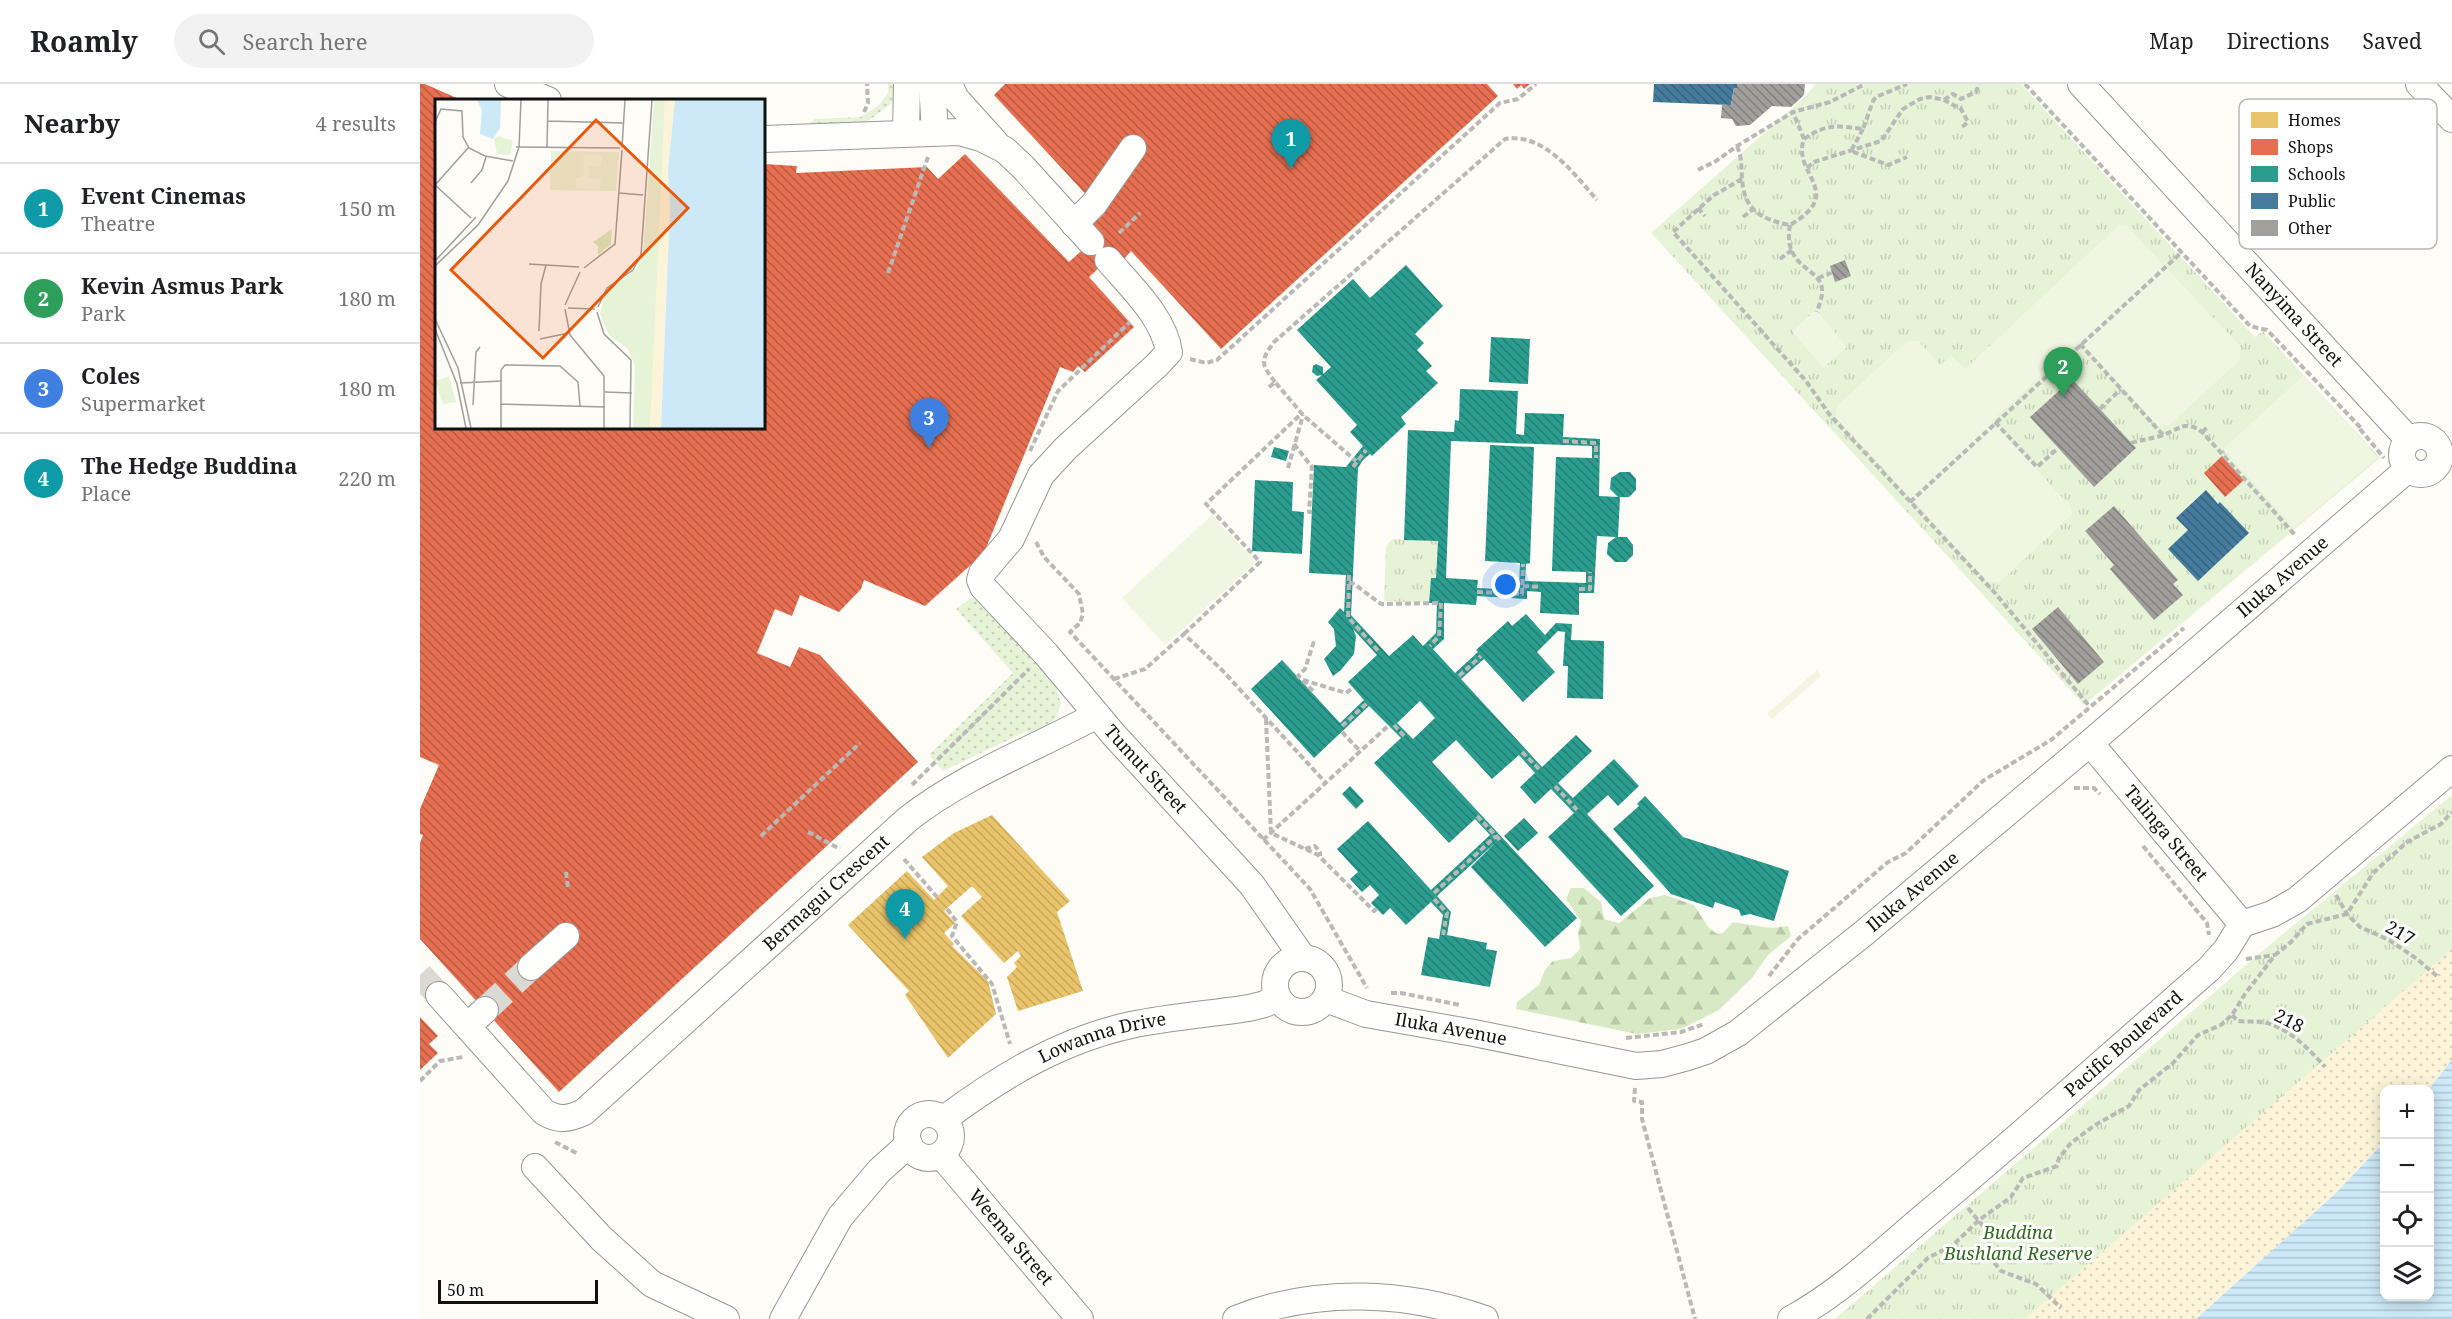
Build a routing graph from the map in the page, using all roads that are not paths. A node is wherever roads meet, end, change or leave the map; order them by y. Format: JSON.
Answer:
{"nodes":[{"id":1,"x":508,"y":84,"type":"edge"},
{"id":2,"x":907,"y":84,"type":"edge"},
{"id":3,"x":932,"y":84,"type":"edge"},
{"id":4,"x":949,"y":84,"type":"edge"},
{"id":5,"x":2081,"y":84,"type":"edge"},
{"id":6,"x":2419,"y":84,"type":"edge"},
{"id":7,"x":546,"y":99,"type":"edge"},
{"id":8,"x":2433,"y":99,"type":"edge"},
{"id":9,"x":2437,"y":103,"type":"edge"},
{"id":10,"x":2452,"y":119,"type":"edge"},
{"id":11,"x":936,"y":132,"type":"junction"},
{"id":12,"x":906,"y":133,"type":"junction"},
{"id":13,"x":765,"y":139,"type":"edge"},
{"id":14,"x":997,"y":145,"type":"junction"},
{"id":15,"x":1132,"y":148,"type":"dead end"},
{"id":16,"x":1074,"y":224,"type":"junction"},
{"id":17,"x":2444,"y":439,"type":"edge"},
{"id":18,"x":2409,"y":440,"type":"junction"},
{"id":19,"x":2408,"y":469,"type":"junction"},
{"id":20,"x":1097,"y":716,"type":"junction"},
{"id":21,"x":2090,"y":743,"type":"junction"},
{"id":22,"x":2452,"y":769,"type":"edge"},
{"id":23,"x":2242,"y":924,"type":"junction"},
{"id":24,"x":566,"y":936,"type":"dead end"},
{"id":25,"x":1303,"y":958,"type":"junction"},
{"id":26,"x":531,"y":967,"type":"tunnel mouth"},
{"id":27,"x":439,"y":994,"type":"tunnel mouth"},
{"id":28,"x":1277,"y":997,"type":"junction"},
{"id":29,"x":1326,"y":999,"type":"junction"},
{"id":30,"x":944,"y":1119,"type":"junction"},
{"id":31,"x":909,"y":1144,"type":"junction"},
{"id":32,"x":941,"y":1155,"type":"junction"},
{"id":33,"x":535,"y":1167,"type":"dead end"},
{"id":34,"x":726,"y":1319,"type":"edge"},
{"id":35,"x":783,"y":1319,"type":"edge"},
{"id":36,"x":1080,"y":1319,"type":"edge"},
{"id":37,"x":1236,"y":1319,"type":"edge"},
{"id":38,"x":1485,"y":1319,"type":"edge"},
{"id":39,"x":1791,"y":1319,"type":"edge"}],
"edges":[{"from":1,"to":7,"type":"street"},
{"from":2,"to":12,"type":"street"},
{"from":3,"to":11,"type":"street"},
{"from":4,"to":14,"type":"street"},
{"from":5,"to":18,"type":"street","name":"Nanyima Street"},
{"from":6,"to":8,"type":"street"},
{"from":9,"to":10,"type":"street"},
{"from":11,"to":12,"type":"street"},
{"from":11,"to":14,"type":"street"},
{"from":12,"to":13,"type":"street"},
{"from":14,"to":16,"type":"street"},
{"from":15,"to":16,"type":"street"},
{"from":16,"to":20,"type":"street","name":"Tumut Street"},
{"from":17,"to":18,"type":"street"},
{"from":17,"to":19,"type":"street"},
{"from":18,"to":19,"type":"street"},
{"from":19,"to":21,"type":"street","name":"Iluka Avenue"},
{"from":20,"to":25,"type":"street","name":"Tumut Street"},
{"from":20,"to":27,"type":"street","name":"Bermagui Crescent"},
{"from":21,"to":23,"type":"street","name":"Talinga Street"},
{"from":21,"to":29,"type":"street","name":"Iluka Avenue"},
{"from":22,"to":23,"type":"street"},
{"from":23,"to":39,"type":"street","name":"Pacific Boulevard"},
{"from":24,"to":26,"type":"street"},
{"from":25,"to":28,"type":"street"},
{"from":25,"to":29,"type":"street"},
{"from":28,"to":29,"type":"street"},
{"from":28,"to":30,"type":"street","name":"Lowanna Drive"},
{"from":30,"to":31,"type":"street"},
{"from":30,"to":32,"type":"street"},
{"from":31,"to":32,"type":"street"},
{"from":31,"to":35,"type":"street"},
{"from":32,"to":36,"type":"street","name":"Weema Street"},
{"from":33,"to":34,"type":"street"},
{"from":37,"to":38,"type":"street"}]}
